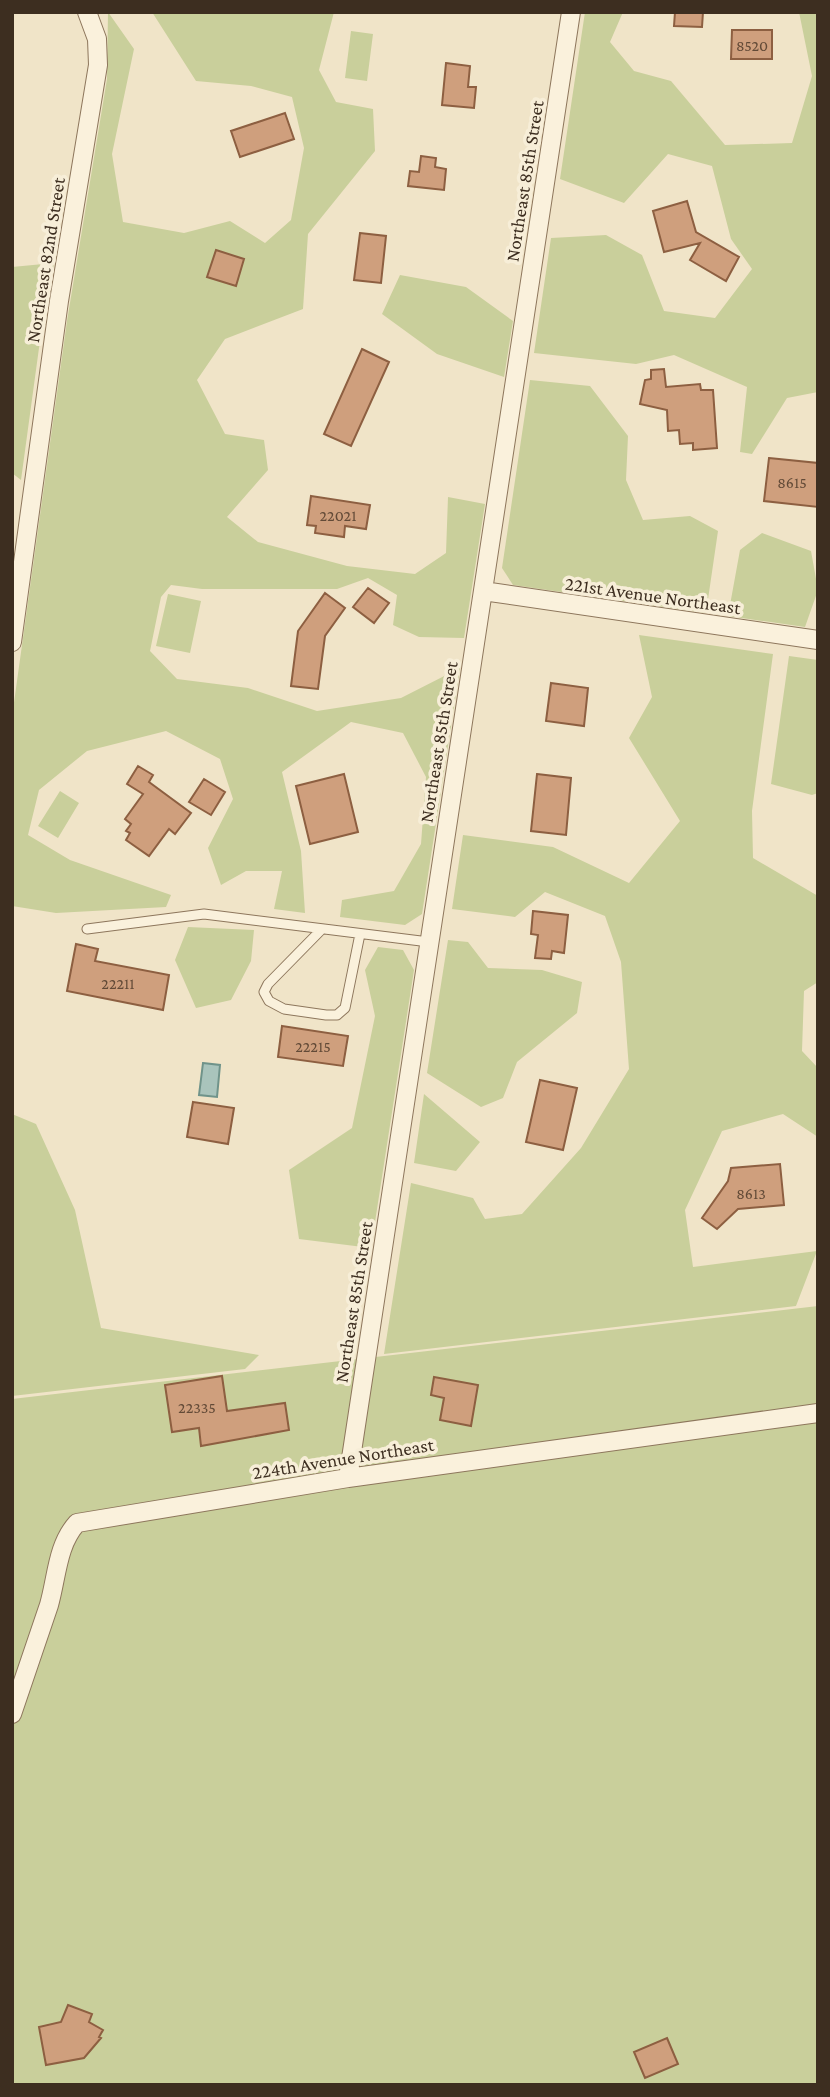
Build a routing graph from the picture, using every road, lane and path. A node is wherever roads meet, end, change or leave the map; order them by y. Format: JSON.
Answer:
{"nodes":[{"id":1,"x":87,"y":12,"type":"edge"},
{"id":2,"x":571,"y":12,"type":"edge"},
{"id":3,"x":483,"y":591,"type":"junction"},
{"id":4,"x":818,"y":640,"type":"edge"},
{"id":5,"x":12,"y":642,"type":"edge"},
{"id":6,"x":87,"y":929,"type":"dead end"},
{"id":7,"x":322,"y":929,"type":"junction"},
{"id":8,"x":360,"y":934,"type":"junction"},
{"id":9,"x":429,"y":942,"type":"junction"},
{"id":10,"x":818,"y":1413,"type":"edge"},
{"id":11,"x":348,"y":1478,"type":"junction"},
{"id":12,"x":12,"y":1714,"type":"edge"}],
"edges":[{"from":1,"to":5,"type":"street","name":"Northeast 82nd Street"},
{"from":2,"to":3,"type":"street","name":"Northeast 85th Street"},
{"from":3,"to":4,"type":"street","name":"221st Avenue Northeast"},
{"from":3,"to":9,"type":"street","name":"Northeast 85th Street"},
{"from":6,"to":7,"type":"lane"},
{"from":7,"to":8,"type":"lane"},
{"from":7,"to":8,"type":"lane"},
{"from":8,"to":9,"type":"lane"},
{"from":9,"to":11,"type":"street","name":"Northeast 85th Street"},
{"from":10,"to":11,"type":"street","name":"224th Avenue Northeast"},
{"from":11,"to":12,"type":"street","name":"224th Avenue Northeast"}]}
